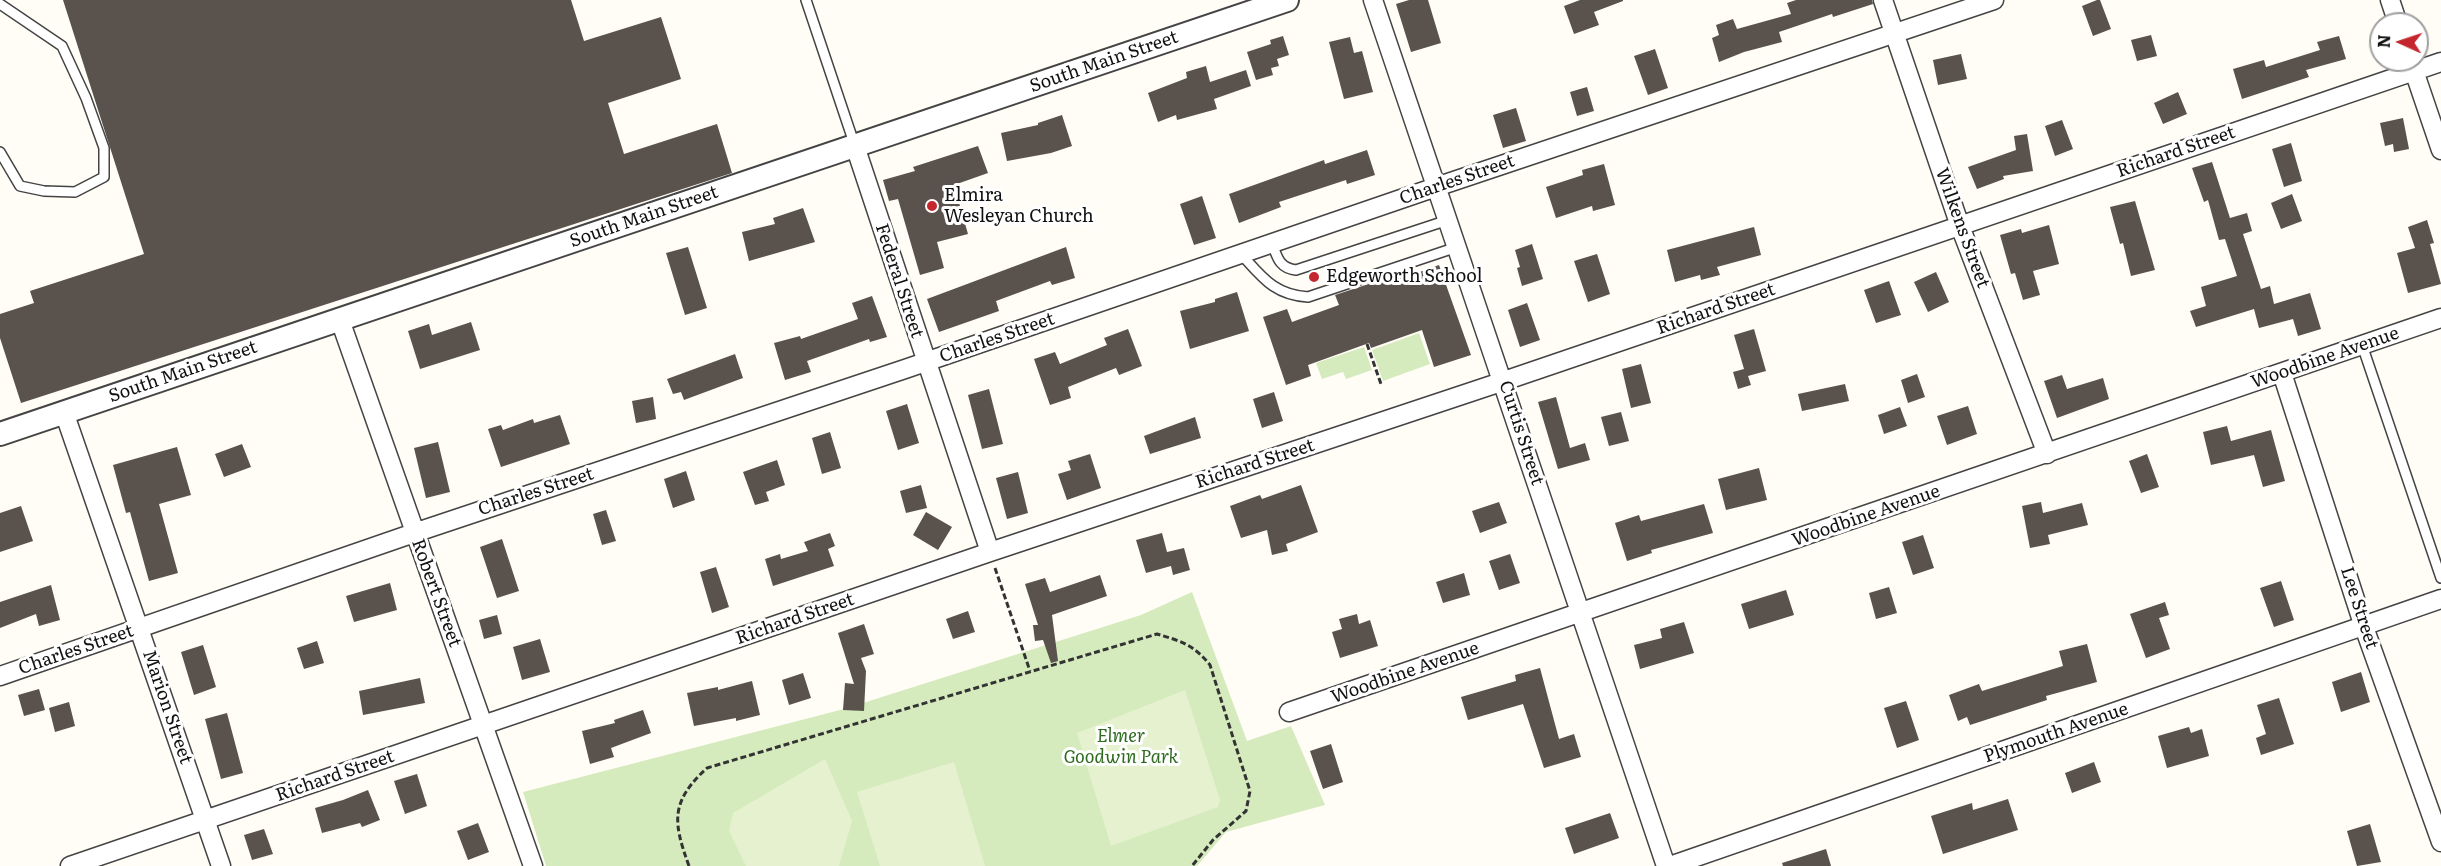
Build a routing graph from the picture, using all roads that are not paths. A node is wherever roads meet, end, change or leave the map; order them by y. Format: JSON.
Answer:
{"nodes":[{"id":1,"x":806,"y":0,"type":"edge"},
{"id":2,"x":1287,"y":0,"type":"edge"},
{"id":3,"x":1373,"y":0,"type":"edge"},
{"id":4,"x":1883,"y":0,"type":"edge"},
{"id":5,"x":1994,"y":0,"type":"edge"},
{"id":6,"x":0,"y":4,"type":"edge"},
{"id":7,"x":1895,"y":34,"type":"junction"},
{"id":8,"x":2393,"y":72,"type":"edge"},
{"id":9,"x":2415,"y":72,"type":"edge"},
{"id":10,"x":855,"y":146,"type":"junction"},
{"id":11,"x":2441,"y":150,"type":"edge"},
{"id":12,"x":0,"y":152,"type":"edge"},
{"id":13,"x":1436,"y":187,"type":"junction"},
{"id":14,"x":1448,"y":220,"type":"junction"},
{"id":15,"x":1960,"y":226,"type":"junction"},
{"id":16,"x":1272,"y":243,"type":"junction"},
{"id":17,"x":1457,"y":247,"type":"junction"},
{"id":18,"x":1241,"y":254,"type":"junction"},
{"id":19,"x":2441,"y":318,"type":"edge"},
{"id":20,"x":340,"y":320,"type":"junction"},
{"id":21,"x":2362,"y":345,"type":"junction"},
{"id":22,"x":926,"y":362,"type":"junction"},
{"id":23,"x":2282,"y":373,"type":"junction"},
{"id":24,"x":1504,"y":381,"type":"junction"},
{"id":25,"x":64,"y":412,"type":"junction"},
{"id":26,"x":0,"y":434,"type":"edge"},
{"id":27,"x":2047,"y":454,"type":"junction"},
{"id":28,"x":414,"y":533,"type":"junction"},
{"id":29,"x":990,"y":552,"type":"junction"},
{"id":30,"x":2441,"y":578,"type":"edge"},
{"id":31,"x":2441,"y":600,"type":"edge"},
{"id":32,"x":1581,"y":614,"type":"junction"},
{"id":33,"x":2364,"y":627,"type":"junction"},
{"id":34,"x":140,"y":628,"type":"junction"},
{"id":35,"x":0,"y":676,"type":"edge"},
{"id":36,"x":1289,"y":712,"type":"dead end"},
{"id":37,"x":484,"y":725,"type":"junction"},
{"id":38,"x":207,"y":821,"type":"junction"},
{"id":39,"x":2441,"y":842,"type":"edge"},
{"id":40,"x":70,"y":866,"type":"edge"},
{"id":41,"x":221,"y":866,"type":"edge"},
{"id":42,"x":533,"y":866,"type":"edge"},
{"id":43,"x":1668,"y":866,"type":"edge"}],
"edges":[{"from":1,"to":10,"type":"lane"},
{"from":2,"to":10,"type":"street","name":"South Main Street"},
{"from":3,"to":13,"type":"street","name":"Curtis Street"},
{"from":4,"to":7,"type":"street","name":"Wilkens Street"},
{"from":5,"to":7,"type":"street","name":"Charles Street"},
{"from":6,"to":12,"type":"lane"},
{"from":7,"to":13,"type":"street","name":"Charles Street"},
{"from":7,"to":15,"type":"street","name":"Wilkens Street"},
{"from":8,"to":15,"type":"street","name":"Richard Street"},
{"from":9,"to":11,"type":"street"},
{"from":10,"to":20,"type":"street","name":"South Main Street"},
{"from":10,"to":22,"type":"street","name":"Federal Street"},
{"from":13,"to":14,"type":"street","name":"Curtis Street"},
{"from":13,"to":16,"type":"street","name":"Charles Street"},
{"from":14,"to":16,"type":"lane"},
{"from":14,"to":17,"type":"street","name":"Curtis Street"},
{"from":15,"to":24,"type":"street","name":"Richard Street"},
{"from":15,"to":27,"type":"street","name":"Wilkens Street"},
{"from":16,"to":18,"type":"street","name":"Charles Street"},
{"from":17,"to":18,"type":"lane"},
{"from":17,"to":24,"type":"street","name":"Curtis Street"},
{"from":18,"to":22,"type":"street","name":"Charles Street"},
{"from":19,"to":21,"type":"street","name":"Woodbine Avenue"},
{"from":20,"to":25,"type":"street","name":"South Main Street"},
{"from":20,"to":28,"type":"street","name":"Robert Street"},
{"from":21,"to":23,"type":"street","name":"Woodbine Avenue"},
{"from":21,"to":30,"type":"lane"},
{"from":22,"to":28,"type":"street","name":"Charles Street"},
{"from":22,"to":29,"type":"street","name":"Federal Street"},
{"from":23,"to":27,"type":"street","name":"Woodbine Avenue"},
{"from":23,"to":33,"type":"street","name":"Lee Street"},
{"from":24,"to":29,"type":"street","name":"Richard Street"},
{"from":24,"to":32,"type":"street","name":"Curtis Street"},
{"from":25,"to":26,"type":"street","name":"South Main Street"},
{"from":25,"to":34,"type":"street","name":"Marion Street"},
{"from":27,"to":32,"type":"street","name":"Woodbine Avenue"},
{"from":28,"to":34,"type":"street","name":"Charles Street"},
{"from":28,"to":37,"type":"street","name":"Robert Street"},
{"from":29,"to":37,"type":"street","name":"Richard Street"},
{"from":31,"to":33,"type":"street","name":"Plymouth Avenue"},
{"from":32,"to":36,"type":"street","name":"Woodbine Avenue"},
{"from":32,"to":43,"type":"street","name":"Curtis Street"},
{"from":33,"to":39,"type":"street","name":"Lee Street"},
{"from":33,"to":43,"type":"street","name":"Plymouth Avenue"},
{"from":34,"to":35,"type":"street","name":"Charles Street"},
{"from":34,"to":38,"type":"street","name":"Marion Street"},
{"from":37,"to":38,"type":"street","name":"Richard Street"},
{"from":37,"to":42,"type":"street","name":"Robert Street"},
{"from":38,"to":40,"type":"street","name":"Richard Street"},
{"from":38,"to":41,"type":"street","name":"Marion Street"}]}
